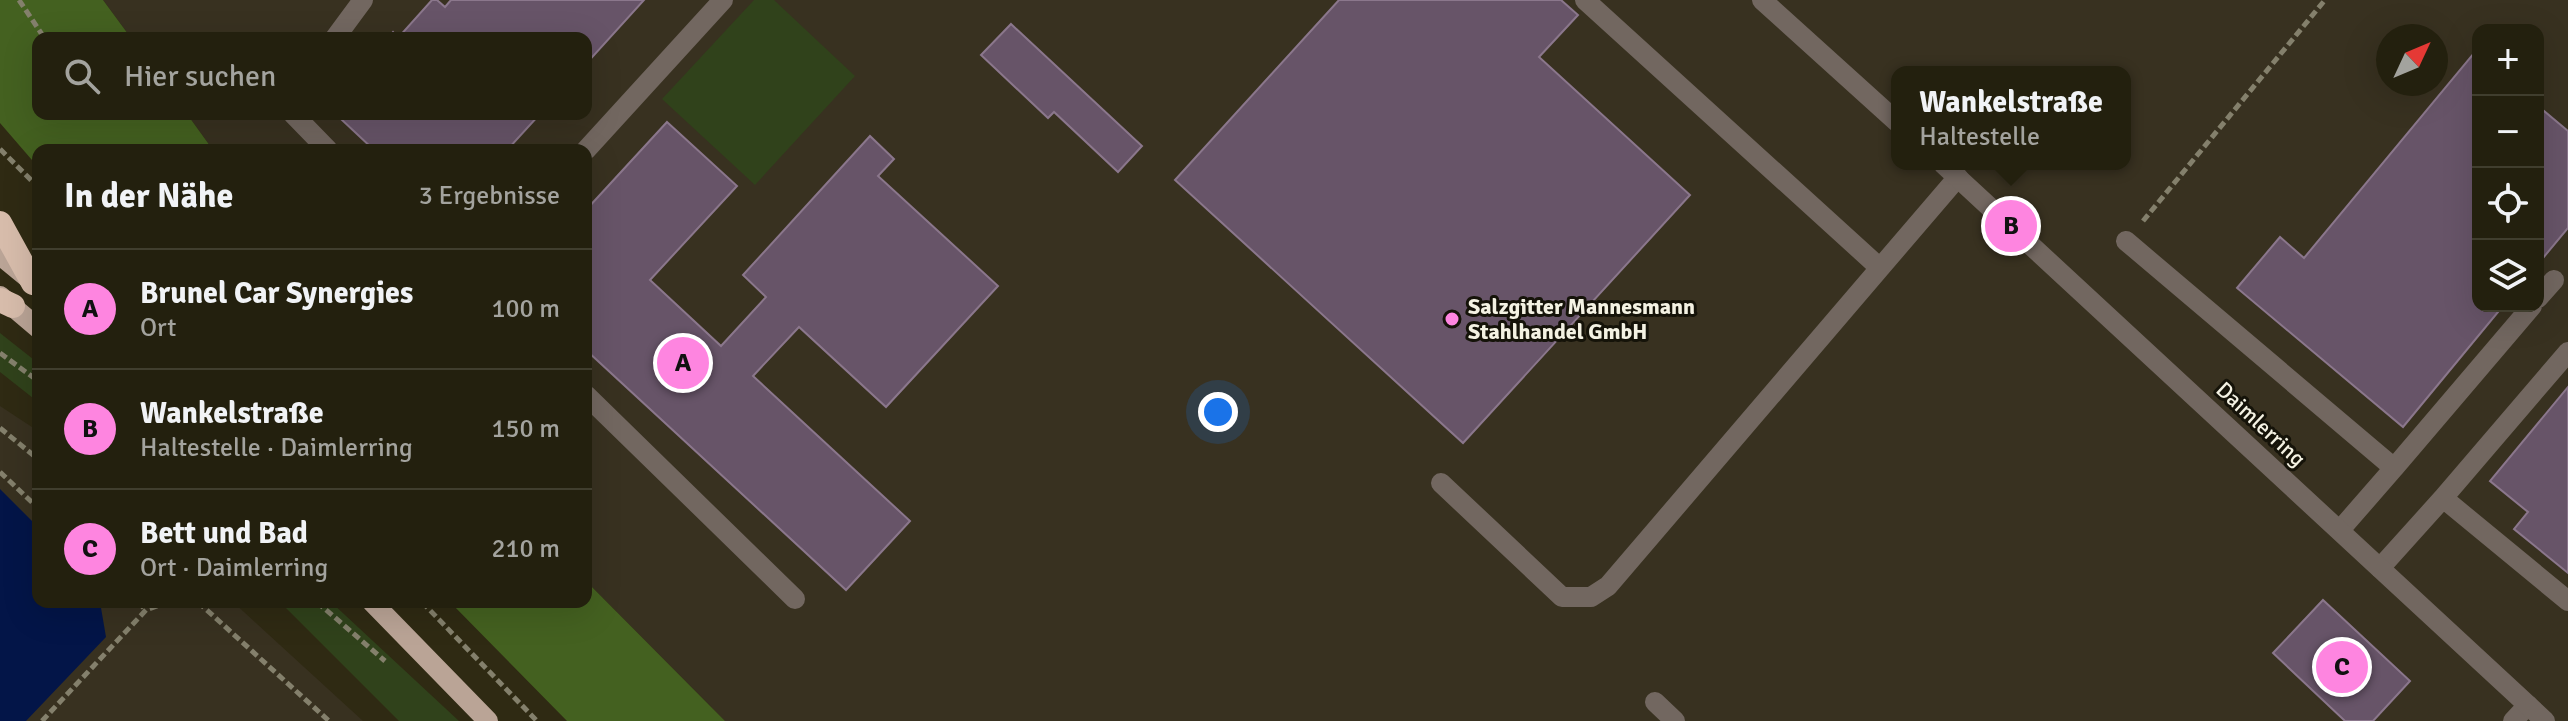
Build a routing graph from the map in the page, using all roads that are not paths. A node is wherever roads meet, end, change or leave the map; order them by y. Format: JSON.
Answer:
{"nodes":[{"id":1,"x":363,"y":0,"type":"edge"},
{"id":2,"x":723,"y":0,"type":"edge"},
{"id":3,"x":1585,"y":0,"type":"edge"},
{"id":4,"x":1762,"y":0,"type":"edge"},
{"id":5,"x":339,"y":32,"type":"edge"},
{"id":6,"x":1891,"y":117,"type":"edge"},
{"id":7,"x":299,"y":120,"type":"edge"},
{"id":8,"x":322,"y":144,"type":"edge"},
{"id":9,"x":591,"y":144,"type":"edge"},
{"id":10,"x":1950,"y":171,"type":"edge"},
{"id":11,"x":0,"y":223,"type":"edge"},
{"id":12,"x":2126,"y":241,"type":"road end"},
{"id":13,"x":0,"y":255,"type":"edge"},
{"id":14,"x":1880,"y":268,"type":"junction"},
{"id":15,"x":32,"y":278,"type":"edge"},
{"id":16,"x":2554,"y":280,"type":"dead end"},
{"id":17,"x":32,"y":282,"type":"edge"},
{"id":18,"x":2544,"y":291,"type":"edge"},
{"id":19,"x":4,"y":301,"type":"edge"},
{"id":20,"x":2527,"y":312,"type":"edge"},
{"id":21,"x":32,"y":323,"type":"edge"},
{"id":22,"x":2568,"y":352,"type":"edge"},
{"id":23,"x":592,"y":401,"type":"edge"},
{"id":24,"x":2394,"y":468,"type":"junction"},
{"id":25,"x":1441,"y":483,"type":"dead end"},
{"id":26,"x":2443,"y":498,"type":"junction"},
{"id":27,"x":2340,"y":530,"type":"junction"},
{"id":28,"x":2380,"y":568,"type":"junction"},
{"id":29,"x":795,"y":599,"type":"dead end"},
{"id":30,"x":2568,"y":601,"type":"edge"},
{"id":31,"x":373,"y":608,"type":"edge"},
{"id":32,"x":378,"y":608,"type":"edge"},
{"id":33,"x":398,"y":628,"type":"junction"},
{"id":34,"x":1655,"y":702,"type":"dead end"},
{"id":35,"x":2528,"y":705,"type":"junction"},
{"id":36,"x":488,"y":721,"type":"edge"},
{"id":37,"x":1675,"y":721,"type":"edge"},
{"id":38,"x":2513,"y":721,"type":"edge"},
{"id":39,"x":2545,"y":721,"type":"edge"}],
"edges":[{"from":1,"to":5,"type":"street"},
{"from":2,"to":9,"type":"street"},
{"from":3,"to":14,"type":"street"},
{"from":4,"to":6,"type":"street"},
{"from":7,"to":8,"type":"street"},
{"from":10,"to":14,"type":"street"},
{"from":10,"to":27,"type":"street","name":"Daimlerring"},
{"from":11,"to":15,"type":"highway"},
{"from":12,"to":24,"type":"street"},
{"from":13,"to":17,"type":"main road"},
{"from":14,"to":25,"type":"street"},
{"from":16,"to":18,"type":"street"},
{"from":19,"to":21,"type":"main road"},
{"from":20,"to":24,"type":"street"},
{"from":22,"to":26,"type":"street"},
{"from":23,"to":29,"type":"street"},
{"from":24,"to":27,"type":"street"},
{"from":26,"to":28,"type":"street"},
{"from":26,"to":30,"type":"street"},
{"from":27,"to":28,"type":"street","name":"Daimlerring"},
{"from":28,"to":35,"type":"street","name":"Daimlerring"},
{"from":31,"to":33,"type":"main road"},
{"from":32,"to":33,"type":"main road"},
{"from":33,"to":36,"type":"main road"},
{"from":34,"to":37,"type":"street"},
{"from":35,"to":38,"type":"street"},
{"from":35,"to":39,"type":"street","name":"Daimlerring"}]}
